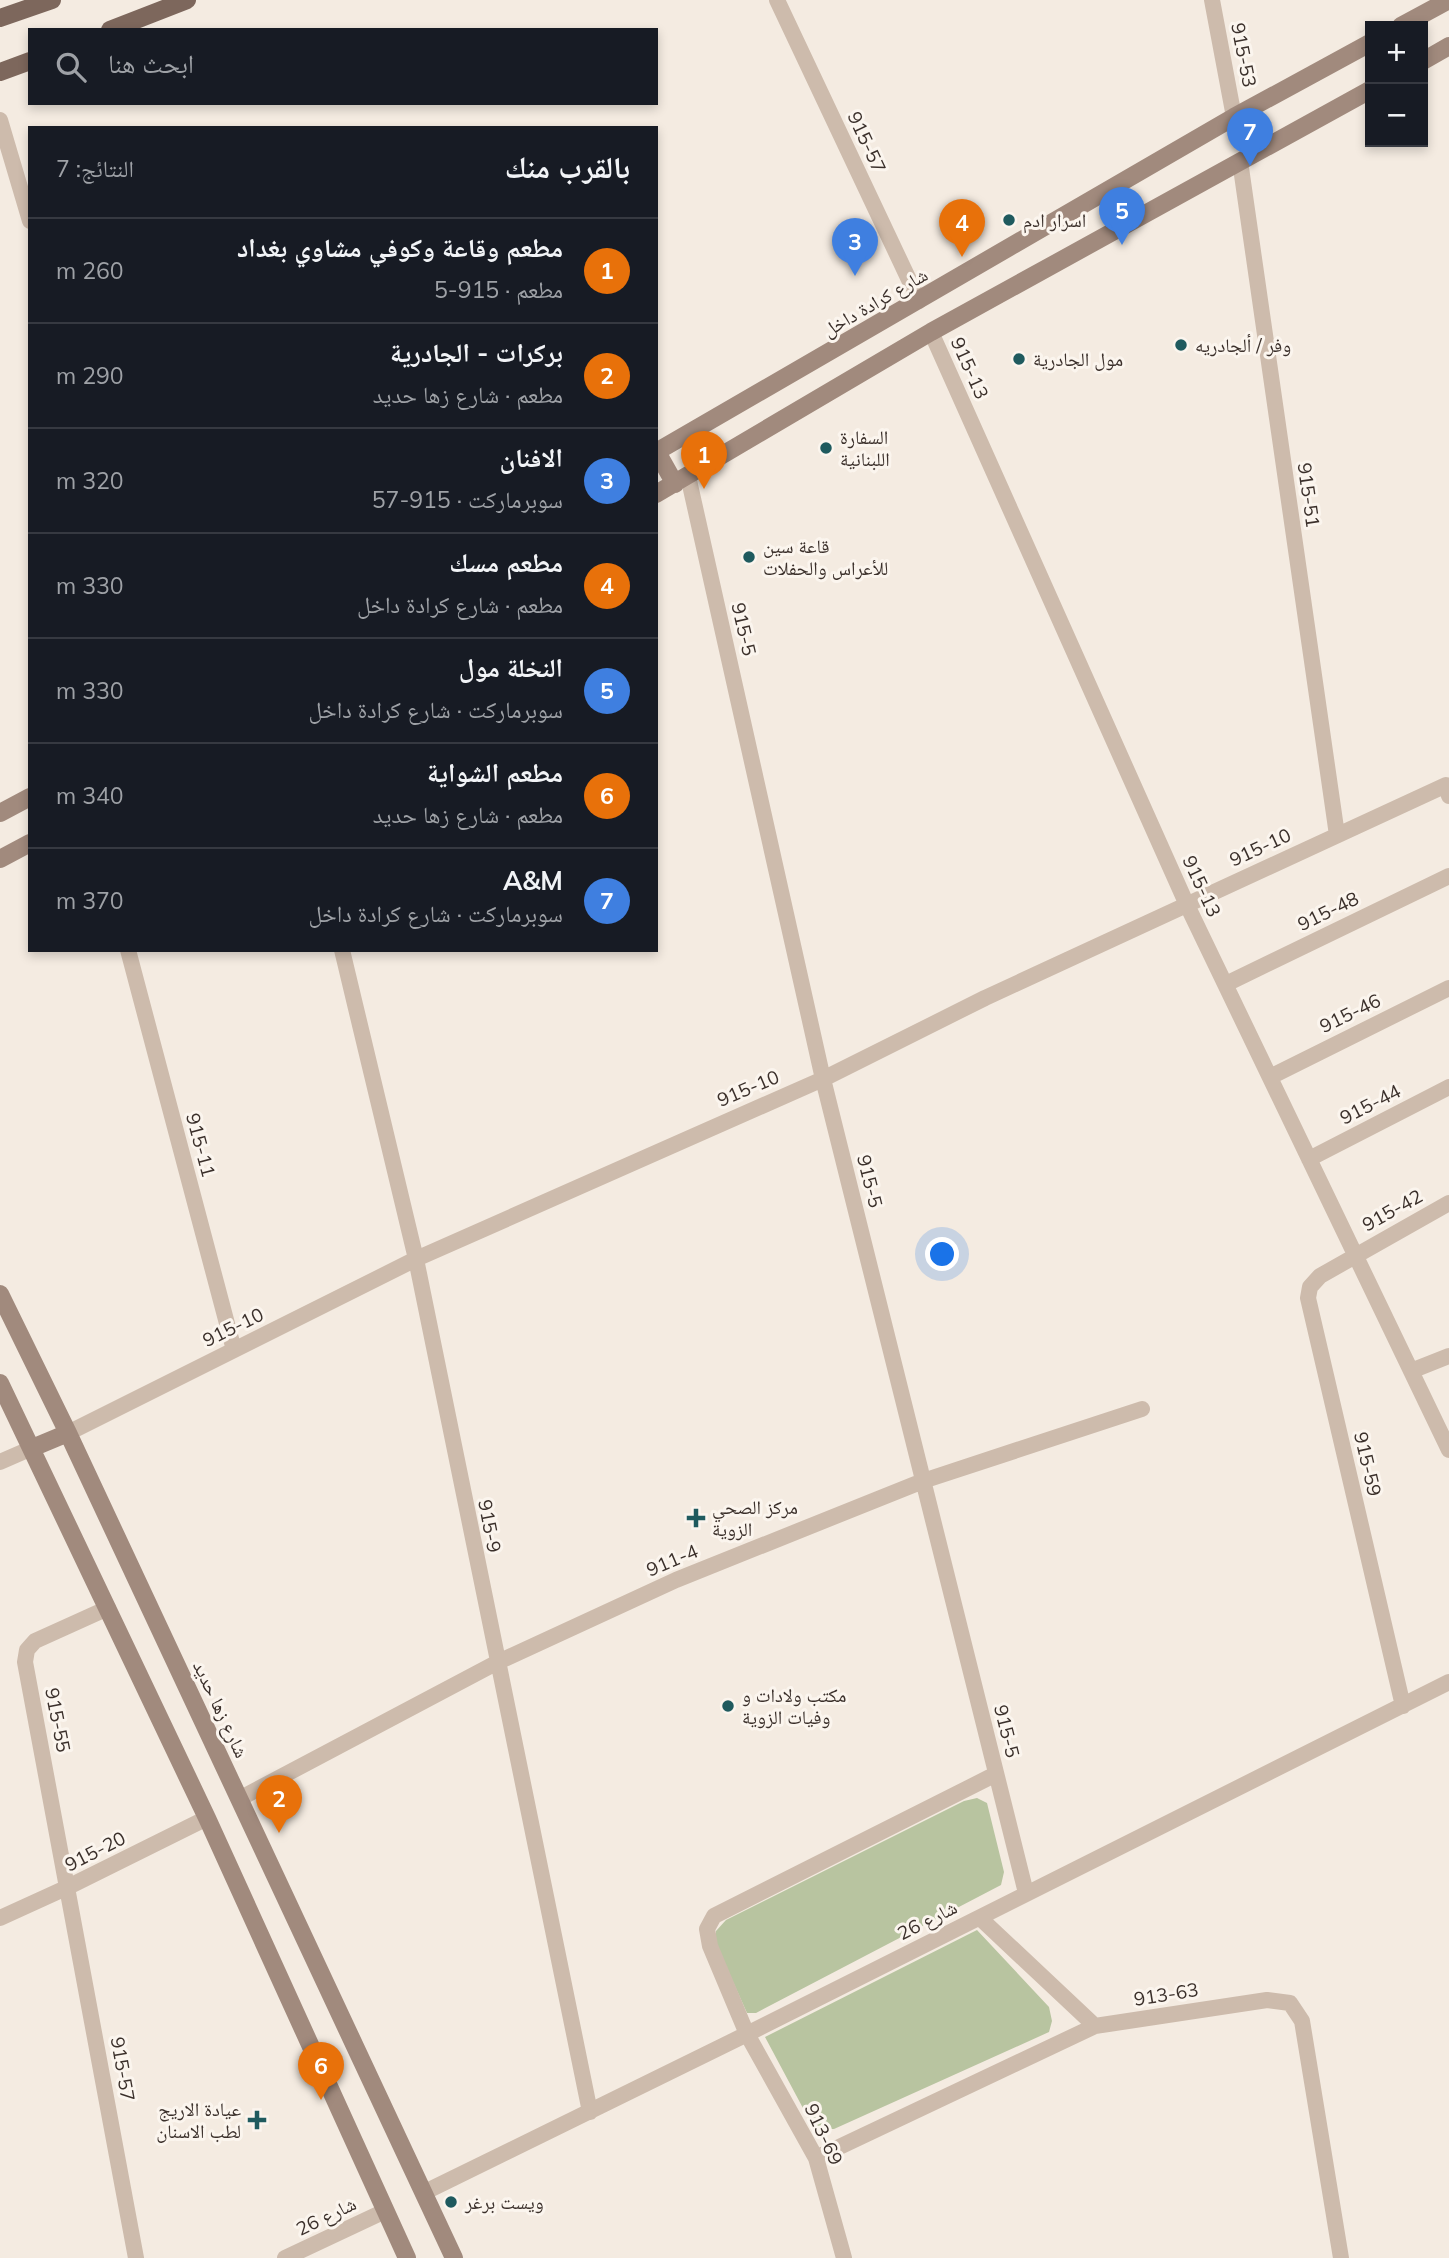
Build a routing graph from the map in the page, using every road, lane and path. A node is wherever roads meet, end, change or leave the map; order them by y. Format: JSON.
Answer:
{"nodes":[{"id":1,"x":52,"y":0,"type":"edge"},
{"id":2,"x":187,"y":0,"type":"edge"},
{"id":3,"x":778,"y":0,"type":"edge"},
{"id":4,"x":1212,"y":0,"type":"edge"},
{"id":5,"x":1448,"y":0,"type":"edge"},
{"id":6,"x":0,"y":18,"type":"edge"},
{"id":7,"x":1410,"y":21,"type":"edge"},
{"id":8,"x":115,"y":28,"type":"edge"},
{"id":9,"x":1365,"y":46,"type":"edge"},
{"id":10,"x":1449,"y":46,"type":"edge"},
{"id":11,"x":1428,"y":58,"type":"edge"},
{"id":12,"x":28,"y":62,"type":"edge"},
{"id":13,"x":0,"y":72,"type":"edge"},
{"id":14,"x":1365,"y":93,"type":"edge"},
{"id":15,"x":1234,"y":117,"type":"junction"},
{"id":16,"x":0,"y":120,"type":"edge"},
{"id":17,"x":1240,"y":161,"type":"junction"},
{"id":18,"x":28,"y":214,"type":"edge"},
{"id":19,"x":919,"y":301,"type":"junction"},
{"id":20,"x":931,"y":332,"type":"junction"},
{"id":21,"x":658,"y":451,"type":"edge"},
{"id":22,"x":658,"y":453,"type":"edge"},
{"id":23,"x":682,"y":480,"type":"junction"},
{"id":24,"x":658,"y":493,"type":"edge"},
{"id":25,"x":1447,"y":791,"type":"edge"},
{"id":26,"x":28,"y":798,"type":"edge"},
{"id":27,"x":0,"y":813,"type":"edge"},
{"id":28,"x":1337,"y":835,"type":"junction"},
{"id":29,"x":28,"y":844,"type":"edge"},
{"id":30,"x":0,"y":859,"type":"edge"},
{"id":31,"x":1449,"y":876,"type":"edge"},
{"id":32,"x":1187,"y":905,"type":"junction"},
{"id":33,"x":129,"y":952,"type":"edge"},
{"id":34,"x":342,"y":952,"type":"edge"},
{"id":35,"x":1226,"y":984,"type":"junction"},
{"id":36,"x":1449,"y":988,"type":"edge"},
{"id":37,"x":1270,"y":1077,"type":"junction"},
{"id":38,"x":823,"y":1079,"type":"junction"},
{"id":39,"x":1449,"y":1087,"type":"edge"},
{"id":40,"x":1309,"y":1159,"type":"junction"},
{"id":41,"x":1449,"y":1203,"type":"edge"},
{"id":42,"x":1355,"y":1254,"type":"junction"},
{"id":43,"x":416,"y":1259,"type":"junction"},
{"id":44,"x":0,"y":1294,"type":"edge"},
{"id":45,"x":234,"y":1350,"type":"junction"},
{"id":46,"x":1449,"y":1356,"type":"edge"},
{"id":47,"x":1411,"y":1371,"type":"junction"},
{"id":48,"x":0,"y":1383,"type":"edge"},
{"id":49,"x":1142,"y":1409,"type":"dead end"},
{"id":50,"x":68,"y":1433,"type":"junction"},
{"id":51,"x":32,"y":1448,"type":"junction"},
{"id":52,"x":1449,"y":1450,"type":"edge"},
{"id":53,"x":0,"y":1462,"type":"edge"},
{"id":54,"x":923,"y":1481,"type":"junction"},
{"id":55,"x":108,"y":1608,"type":"junction"},
{"id":56,"x":496,"y":1663,"type":"junction"},
{"id":57,"x":1449,"y":1682,"type":"edge"},
{"id":58,"x":1403,"y":1706,"type":"junction"},
{"id":59,"x":996,"y":1774,"type":"junction"},
{"id":60,"x":239,"y":1799,"type":"junction"},
{"id":61,"x":207,"y":1818,"type":"junction"},
{"id":62,"x":68,"y":1887,"type":"junction"},
{"id":63,"x":1026,"y":1893,"type":"junction"},
{"id":64,"x":0,"y":1918,"type":"edge"},
{"id":65,"x":980,"y":1918,"type":"junction"},
{"id":66,"x":1095,"y":2026,"type":"junction"},
{"id":67,"x":747,"y":2035,"type":"junction"},
{"id":68,"x":590,"y":2112,"type":"junction"},
{"id":69,"x":816,"y":2158,"type":"junction"},
{"id":70,"x":423,"y":2193,"type":"junction"},
{"id":71,"x":384,"y":2211,"type":"junction"},
{"id":72,"x":314,"y":2252,"type":"edge"},
{"id":73,"x":136,"y":2258,"type":"edge"},
{"id":74,"x":285,"y":2258,"type":"edge"},
{"id":75,"x":407,"y":2258,"type":"edge"},
{"id":76,"x":454,"y":2258,"type":"edge"},
{"id":77,"x":844,"y":2258,"type":"edge"},
{"id":78,"x":1341,"y":2258,"type":"edge"}],
"edges":[{"from":1,"to":6,"type":"main road"},
{"from":2,"to":8,"type":"main road"},
{"from":3,"to":19,"type":"street","name":"915-57"},
{"from":4,"to":15,"type":"street","name":"915-53"},
{"from":5,"to":7,"type":"street"},
{"from":9,"to":15,"type":"street","name":"شارع كرادة داخل"},
{"from":10,"to":11,"type":"street"},
{"from":12,"to":13,"type":"main road"},
{"from":14,"to":17,"type":"street"},
{"from":15,"to":19,"type":"street","name":"شارع كرادة داخل"},
{"from":16,"to":18,"type":"street"},
{"from":17,"to":20,"type":"street"},
{"from":17,"to":28,"type":"street","name":"915-51"},
{"from":19,"to":21,"type":"street","name":"شارع كرادة داخل"},
{"from":20,"to":23,"type":"street"},
{"from":20,"to":32,"type":"street","name":"915-13"},
{"from":22,"to":23,"type":"street"},
{"from":23,"to":24,"type":"street"},
{"from":23,"to":38,"type":"street","name":"915-5"},
{"from":25,"to":28,"type":"street","name":"915-10"},
{"from":26,"to":27,"type":"street"},
{"from":28,"to":32,"type":"street","name":"915-10"},
{"from":29,"to":30,"type":"street"},
{"from":31,"to":35,"type":"street","name":"915-48"},
{"from":32,"to":35,"type":"street","name":"915-13"},
{"from":32,"to":38,"type":"street","name":"915-10"},
{"from":33,"to":45,"type":"street","name":"915-11"},
{"from":34,"to":43,"type":"street","name":"915-9"},
{"from":35,"to":37,"type":"street","name":"915-13"},
{"from":36,"to":37,"type":"street","name":"915-46"},
{"from":37,"to":40,"type":"street","name":"915-13"},
{"from":38,"to":43,"type":"street","name":"915-10"},
{"from":38,"to":54,"type":"street","name":"915-5"},
{"from":39,"to":40,"type":"street","name":"915-44"},
{"from":40,"to":42,"type":"street","name":"915-13"},
{"from":41,"to":42,"type":"street","name":"915-42"},
{"from":42,"to":47,"type":"street","name":"915-13"},
{"from":42,"to":58,"type":"street","name":"915-59"},
{"from":43,"to":45,"type":"street","name":"915-10"},
{"from":43,"to":56,"type":"street","name":"915-9"},
{"from":44,"to":50,"type":"street","name":"شارع زها حديد"},
{"from":45,"to":50,"type":"street","name":"915-10"},
{"from":46,"to":47,"type":"street"},
{"from":47,"to":52,"type":"street","name":"915-13"},
{"from":48,"to":51,"type":"street"},
{"from":49,"to":54,"type":"street","name":"911-4"},
{"from":50,"to":51,"type":"street"},
{"from":50,"to":60,"type":"street","name":"شارع زها حديد"},
{"from":51,"to":53,"type":"street"},
{"from":51,"to":55,"type":"street"},
{"from":54,"to":56,"type":"street","name":"911-4"},
{"from":54,"to":59,"type":"street","name":"915-5"},
{"from":55,"to":61,"type":"street"},
{"from":55,"to":62,"type":"street","name":"915-55"},
{"from":56,"to":60,"type":"street","name":"911-4"},
{"from":56,"to":68,"type":"street","name":"915-9"},
{"from":57,"to":58,"type":"street","name":"شارع 26"},
{"from":58,"to":63,"type":"street","name":"شارع 26"},
{"from":59,"to":63,"type":"street","name":"915-5"},
{"from":59,"to":67,"type":"street","name":"913-69"},
{"from":60,"to":70,"type":"street","name":"شارع زها حديد"},
{"from":61,"to":62,"type":"street","name":"915-20"},
{"from":61,"to":71,"type":"street"},
{"from":62,"to":64,"type":"street","name":"915-20"},
{"from":62,"to":73,"type":"street","name":"915-57"},
{"from":63,"to":65,"type":"street","name":"شارع 26"},
{"from":65,"to":66,"type":"street"},
{"from":65,"to":67,"type":"street","name":"شارع 26"},
{"from":66,"to":69,"type":"street","name":"913-63"},
{"from":66,"to":78,"type":"street","name":"913-63"},
{"from":67,"to":68,"type":"street","name":"شارع 26"},
{"from":67,"to":69,"type":"street","name":"913-69"},
{"from":68,"to":70,"type":"street","name":"شارع 26"},
{"from":69,"to":77,"type":"street","name":"913-69"},
{"from":70,"to":76,"type":"street","name":"شارع زها حديد"},
{"from":71,"to":72,"type":"street","name":"شارع 26"},
{"from":71,"to":75,"type":"street"},
{"from":72,"to":74,"type":"street","name":"شارع 26"}]}
